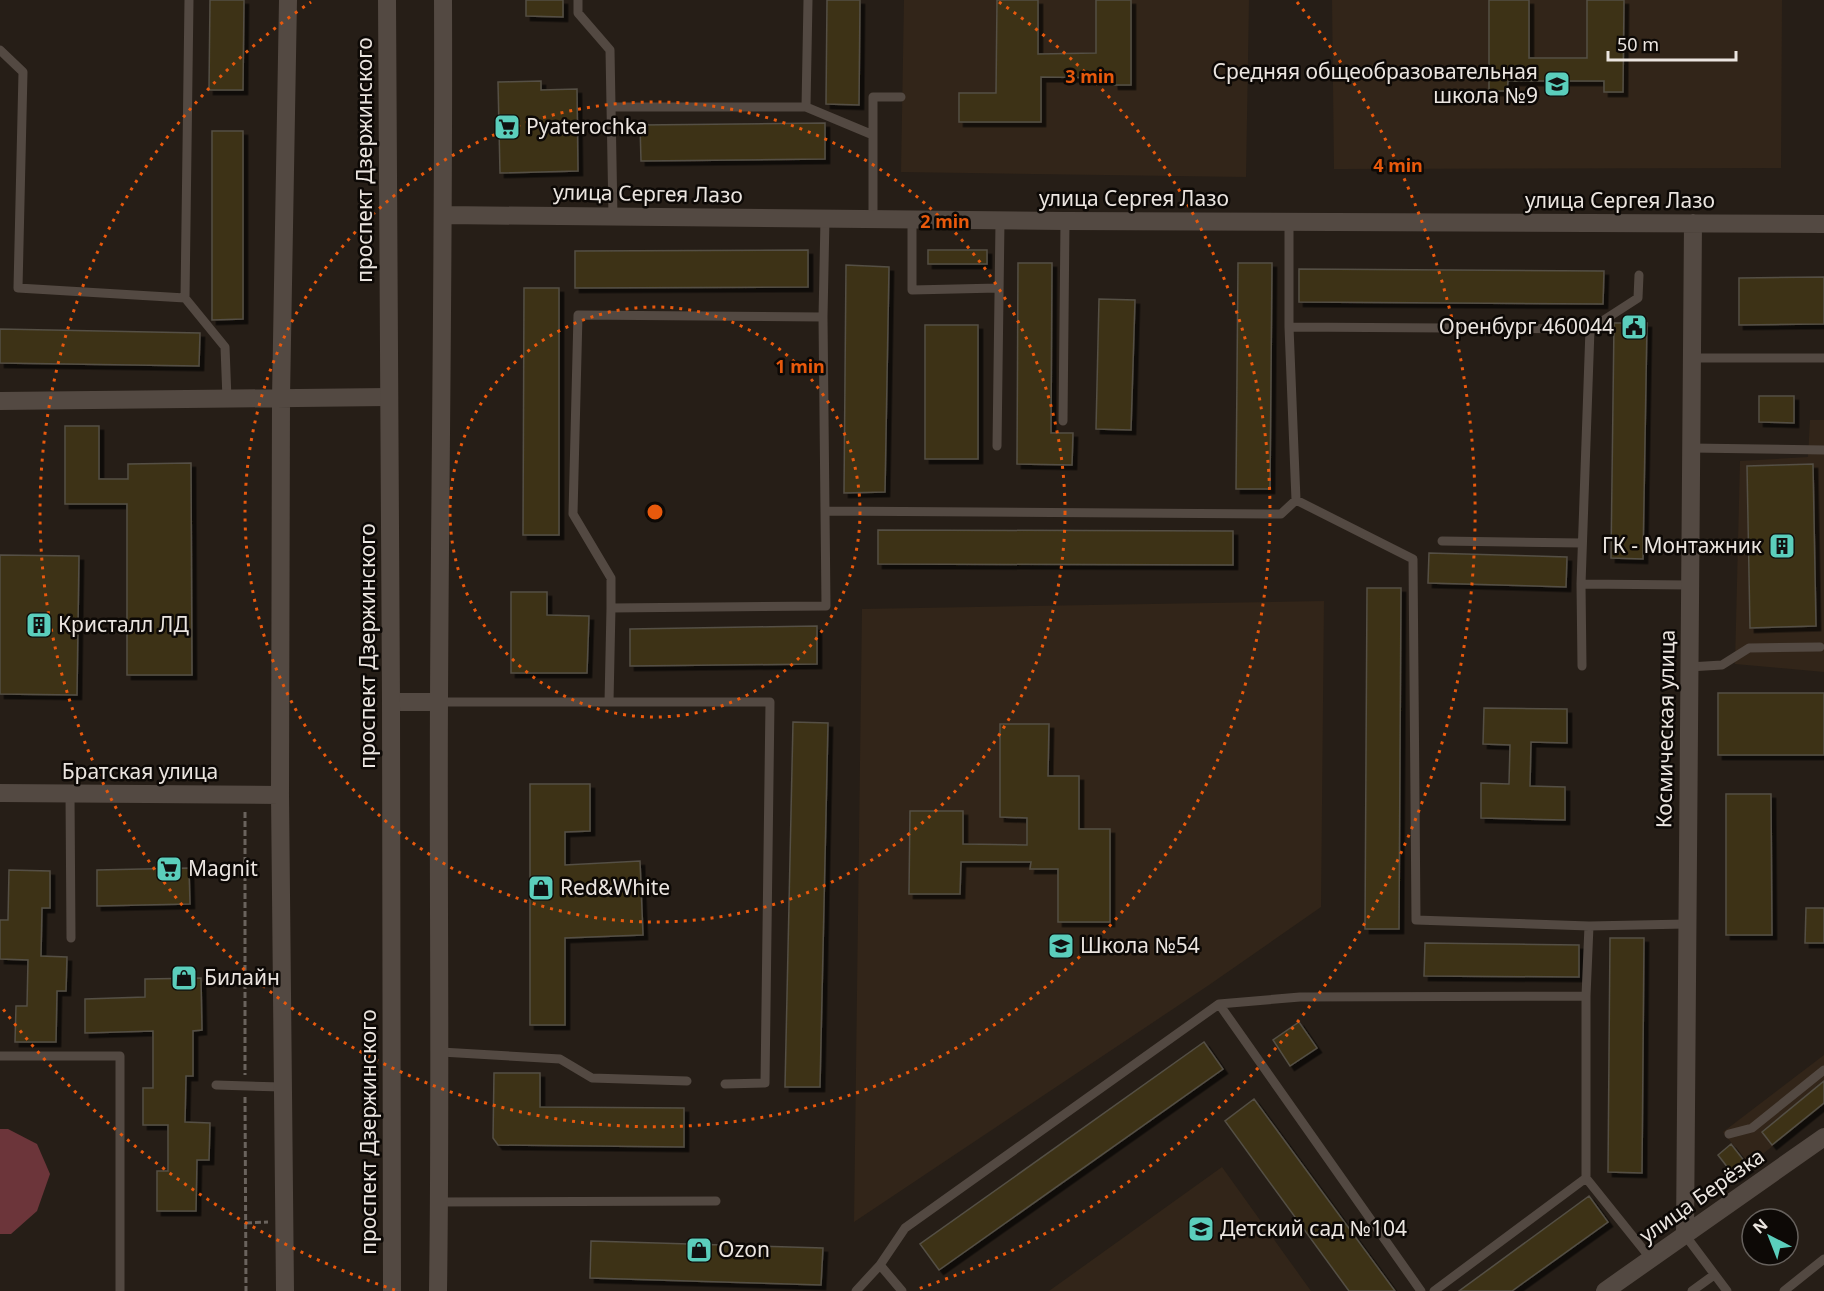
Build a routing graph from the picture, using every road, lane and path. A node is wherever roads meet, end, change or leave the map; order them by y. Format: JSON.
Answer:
{"nodes":[{"id":1,"x":189,"y":0,"type":"edge"},
{"id":2,"x":288,"y":0,"type":"edge"},
{"id":3,"x":387,"y":0,"type":"edge"},
{"id":4,"x":443,"y":0,"type":"edge"},
{"id":5,"x":578,"y":0,"type":"edge"},
{"id":6,"x":808,"y":0,"type":"edge"},
{"id":7,"x":0,"y":50,"type":"edge"},
{"id":8,"x":902,"y":97,"type":"dead end"},
{"id":9,"x":611,"y":107,"type":"junction"},
{"id":10,"x":806,"y":107,"type":"junction"},
{"id":11,"x":873,"y":135,"type":"junction"},
{"id":12,"x":444,"y":215,"type":"junction"},
{"id":13,"x":613,"y":216,"type":"junction"},
{"id":14,"x":825,"y":219,"type":"junction"},
{"id":15,"x":873,"y":219,"type":"junction"},
{"id":16,"x":912,"y":220,"type":"junction"},
{"id":17,"x":1000,"y":221,"type":"junction"},
{"id":18,"x":1065,"y":221,"type":"junction"},
{"id":19,"x":1289,"y":221,"type":"junction"},
{"id":20,"x":1693,"y":224,"type":"junction"},
{"id":21,"x":1824,"y":224,"type":"edge"},
{"id":22,"x":1639,"y":275,"type":"dead end"},
{"id":23,"x":998,"y":288,"type":"junction"},
{"id":24,"x":185,"y":298,"type":"junction"},
{"id":25,"x":823,"y":317,"type":"junction"},
{"id":26,"x":1289,"y":327,"type":"junction"},
{"id":27,"x":1590,"y":330,"type":"junction"},
{"id":28,"x":1692,"y":358,"type":"junction"},
{"id":29,"x":1824,"y":358,"type":"edge"},
{"id":30,"x":388,"y":397,"type":"junction"},
{"id":31,"x":281,"y":398,"type":"junction"},
{"id":32,"x":227,"y":399,"type":"junction"},
{"id":33,"x":0,"y":401,"type":"edge"},
{"id":34,"x":1063,"y":421,"type":"dead end"},
{"id":35,"x":997,"y":446,"type":"dead end"},
{"id":36,"x":1691,"y":448,"type":"junction"},
{"id":37,"x":1824,"y":450,"type":"edge"},
{"id":38,"x":1296,"y":500,"type":"junction"},
{"id":39,"x":825,"y":511,"type":"junction"},
{"id":40,"x":1442,"y":541,"type":"dead end"},
{"id":41,"x":1582,"y":543,"type":"junction"},
{"id":42,"x":1581,"y":584,"type":"junction"},
{"id":43,"x":1690,"y":585,"type":"junction"},
{"id":44,"x":611,"y":608,"type":"junction"},
{"id":45,"x":1821,"y":647,"type":"dead end"},
{"id":46,"x":1582,"y":666,"type":"dead end"},
{"id":47,"x":1689,"y":667,"type":"junction"},
{"id":48,"x":391,"y":702,"type":"junction"},
{"id":49,"x":439,"y":702,"type":"junction"},
{"id":50,"x":609,"y":702,"type":"junction"},
{"id":51,"x":0,"y":794,"type":"edge"},
{"id":52,"x":70,"y":794,"type":"junction"},
{"id":53,"x":245,"y":795,"type":"junction"},
{"id":54,"x":280,"y":795,"type":"junction"},
{"id":55,"x":1686,"y":924,"type":"junction"},
{"id":56,"x":1589,"y":926,"type":"junction"},
{"id":57,"x":71,"y":938,"type":"dead end"},
{"id":58,"x":1586,"y":996,"type":"junction"},
{"id":59,"x":1219,"y":1004,"type":"junction"},
{"id":60,"x":441,"y":1052,"type":"junction"},
{"id":61,"x":0,"y":1056,"type":"edge"},
{"id":62,"x":1824,"y":1070,"type":"edge"},
{"id":63,"x":687,"y":1081,"type":"dead end"},
{"id":64,"x":725,"y":1084,"type":"dead end"},
{"id":65,"x":216,"y":1085,"type":"dead end"},
{"id":66,"x":245,"y":1086,"type":"junction"},
{"id":67,"x":282,"y":1087,"type":"junction"},
{"id":68,"x":1729,"y":1134,"type":"dead end"},
{"id":69,"x":1824,"y":1137,"type":"edge"},
{"id":70,"x":1586,"y":1178,"type":"junction"},
{"id":71,"x":716,"y":1201,"type":"dead end"},
{"id":72,"x":439,"y":1202,"type":"junction"},
{"id":73,"x":1685,"y":1235,"type":"junction"},
{"id":74,"x":1651,"y":1259,"type":"junction"},
{"id":75,"x":1824,"y":1259,"type":"edge"},
{"id":76,"x":880,"y":1265,"type":"junction"},
{"id":77,"x":1714,"y":1275,"type":"junction"},
{"id":78,"x":1615,"y":1288,"type":"edge"},
{"id":79,"x":120,"y":1291,"type":"edge"},
{"id":80,"x":246,"y":1291,"type":"edge"},
{"id":81,"x":285,"y":1291,"type":"edge"},
{"id":82,"x":392,"y":1291,"type":"edge"},
{"id":83,"x":438,"y":1291,"type":"edge"},
{"id":84,"x":856,"y":1291,"type":"edge"},
{"id":85,"x":902,"y":1291,"type":"edge"},
{"id":86,"x":1421,"y":1291,"type":"edge"},
{"id":87,"x":1434,"y":1291,"type":"edge"},
{"id":88,"x":1692,"y":1291,"type":"edge"},
{"id":89,"x":1727,"y":1291,"type":"edge"},
{"id":90,"x":1784,"y":1291,"type":"edge"}],
"edges":[{"from":1,"to":24,"type":"lane"},
{"from":2,"to":31,"type":"street"},
{"from":3,"to":30,"type":"street","name":"проспект Дзержинского"},
{"from":4,"to":12,"type":"street"},
{"from":5,"to":9,"type":"lane"},
{"from":6,"to":10,"type":"lane"},
{"from":7,"to":24,"type":"lane"},
{"from":8,"to":11,"type":"lane"},
{"from":9,"to":10,"type":"lane"},
{"from":9,"to":13,"type":"lane"},
{"from":10,"to":11,"type":"lane"},
{"from":11,"to":15,"type":"lane"},
{"from":12,"to":13,"type":"street","name":"улица Сергея Лазо"},
{"from":12,"to":49,"type":"street"},
{"from":13,"to":14,"type":"street","name":"улица Сергея Лазо"},
{"from":14,"to":15,"type":"street","name":"улица Сергея Лазо"},
{"from":14,"to":25,"type":"lane"},
{"from":15,"to":16,"type":"street","name":"улица Сергея Лазо"},
{"from":16,"to":17,"type":"street","name":"улица Сергея Лазо"},
{"from":16,"to":23,"type":"lane"},
{"from":17,"to":18,"type":"street","name":"улица Сергея Лазо"},
{"from":17,"to":23,"type":"lane"},
{"from":18,"to":19,"type":"street","name":"улица Сергея Лазо"},
{"from":18,"to":34,"type":"lane"},
{"from":19,"to":20,"type":"street","name":"улица Сергея Лазо"},
{"from":19,"to":26,"type":"lane"},
{"from":20,"to":21,"type":"street","name":"улица Сергея Лазо"},
{"from":20,"to":28,"type":"street","name":"Космическая улица"},
{"from":22,"to":27,"type":"lane"},
{"from":23,"to":35,"type":"lane"},
{"from":24,"to":32,"type":"lane"},
{"from":25,"to":39,"type":"lane"},
{"from":25,"to":44,"type":"lane"},
{"from":26,"to":27,"type":"lane"},
{"from":26,"to":38,"type":"lane"},
{"from":27,"to":41,"type":"lane"},
{"from":28,"to":29,"type":"lane"},
{"from":28,"to":36,"type":"street","name":"Космическая улица"},
{"from":30,"to":31,"type":"street"},
{"from":30,"to":48,"type":"street","name":"проспект Дзержинского"},
{"from":31,"to":32,"type":"street"},
{"from":31,"to":54,"type":"street"},
{"from":32,"to":33,"type":"street"},
{"from":36,"to":37,"type":"lane"},
{"from":36,"to":43,"type":"street","name":"Космическая улица"},
{"from":38,"to":39,"type":"lane"},
{"from":38,"to":56,"type":"lane"},
{"from":39,"to":44,"type":"lane"},
{"from":40,"to":41,"type":"lane"},
{"from":41,"to":42,"type":"lane"},
{"from":42,"to":43,"type":"lane"},
{"from":42,"to":46,"type":"lane"},
{"from":43,"to":47,"type":"street","name":"Космическая улица"},
{"from":44,"to":50,"type":"lane"},
{"from":45,"to":47,"type":"lane"},
{"from":47,"to":55,"type":"street","name":"Космическая улица"},
{"from":48,"to":49,"type":"street"},
{"from":48,"to":82,"type":"street","name":"проспект Дзержинского"},
{"from":49,"to":50,"type":"lane"},
{"from":49,"to":60,"type":"street"},
{"from":50,"to":64,"type":"lane"},
{"from":51,"to":52,"type":"street","name":"Братская улица"},
{"from":52,"to":53,"type":"street","name":"Братская улица"},
{"from":52,"to":57,"type":"lane"},
{"from":53,"to":54,"type":"street","name":"Братская улица"},
{"from":53,"to":66,"type":"path"},
{"from":54,"to":67,"type":"street"},
{"from":55,"to":56,"type":"lane"},
{"from":55,"to":73,"type":"street","name":"Космическая улица"},
{"from":56,"to":58,"type":"lane"},
{"from":58,"to":59,"type":"lane"},
{"from":58,"to":70,"type":"lane"},
{"from":59,"to":76,"type":"lane"},
{"from":59,"to":86,"type":"lane"},
{"from":60,"to":63,"type":"lane"},
{"from":60,"to":72,"type":"street"},
{"from":61,"to":79,"type":"lane"},
{"from":62,"to":68,"type":"lane"},
{"from":65,"to":66,"type":"lane"},
{"from":66,"to":67,"type":"lane"},
{"from":66,"to":80,"type":"path"},
{"from":67,"to":81,"type":"street"},
{"from":69,"to":73,"type":"street","name":"улица Берёзка"},
{"from":70,"to":74,"type":"lane"},
{"from":70,"to":87,"type":"lane"},
{"from":71,"to":72,"type":"lane"},
{"from":72,"to":83,"type":"street"},
{"from":73,"to":74,"type":"street","name":"улица Берёзка"},
{"from":73,"to":77,"type":"lane"},
{"from":74,"to":78,"type":"street","name":"улица Берёзка"},
{"from":75,"to":90,"type":"lane"},
{"from":76,"to":84,"type":"lane"},
{"from":76,"to":85,"type":"lane"},
{"from":77,"to":88,"type":"lane"},
{"from":77,"to":89,"type":"lane"}]}
